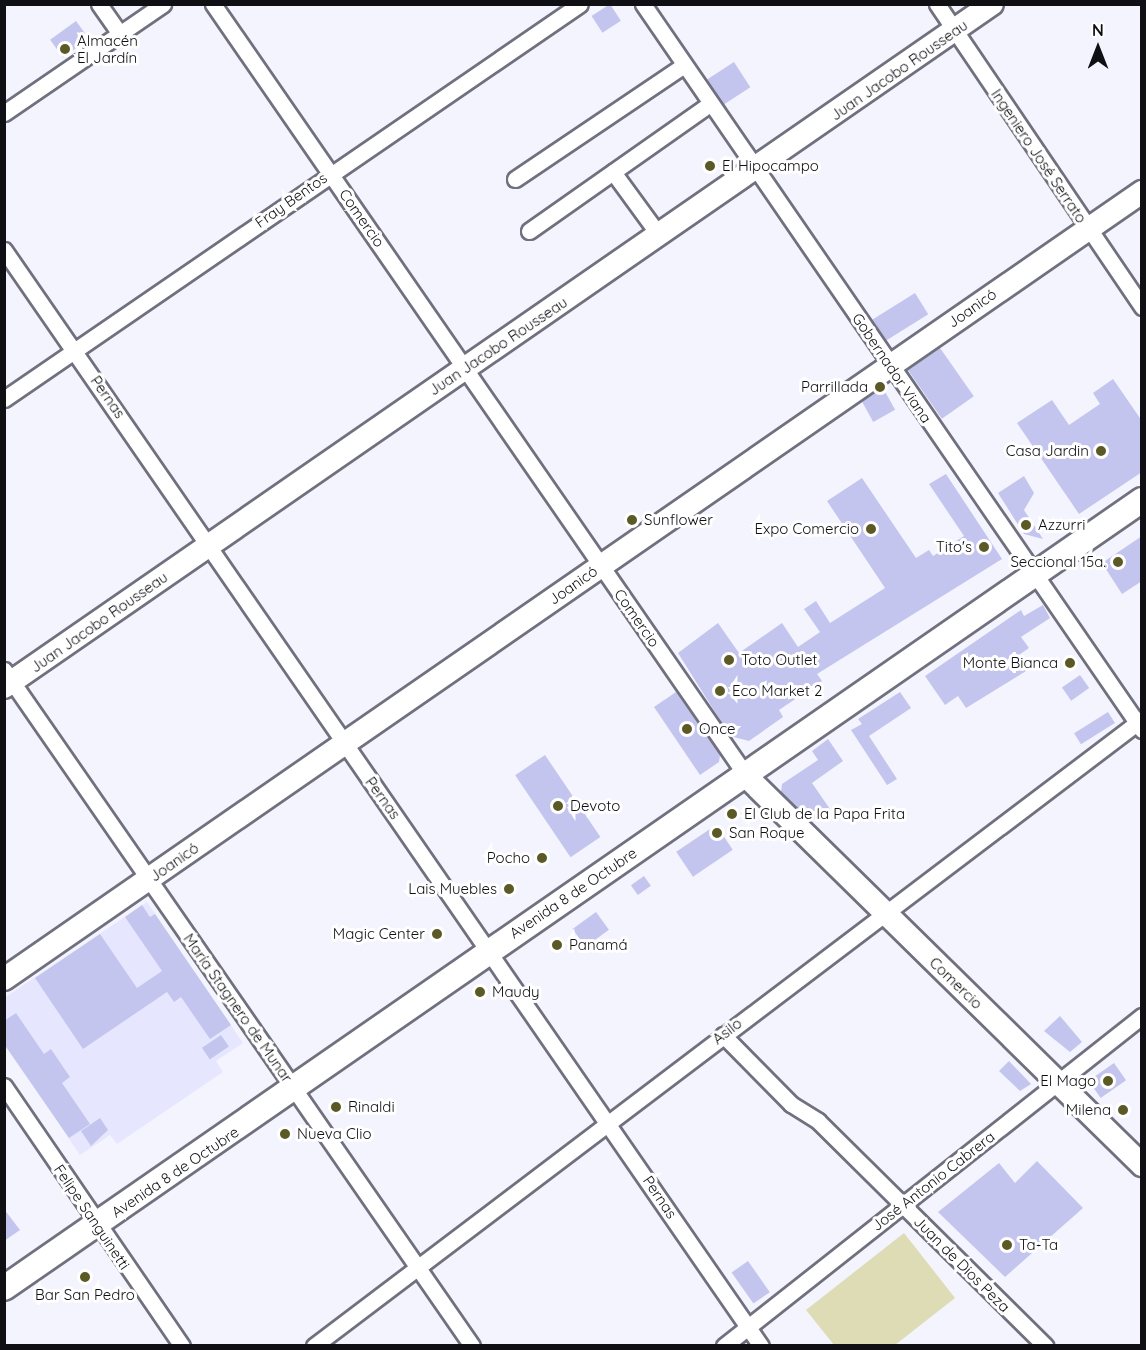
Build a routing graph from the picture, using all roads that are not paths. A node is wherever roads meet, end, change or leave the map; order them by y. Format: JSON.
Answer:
{"nodes":[{"id":1,"x":99,"y":4,"type":"edge"},
{"id":2,"x":163,"y":4,"type":"edge"},
{"id":3,"x":213,"y":4,"type":"edge"},
{"id":4,"x":580,"y":4,"type":"edge"},
{"id":5,"x":643,"y":4,"type":"edge"},
{"id":6,"x":937,"y":4,"type":"edge"},
{"id":7,"x":993,"y":4,"type":"edge"},
{"id":8,"x":954,"y":30,"type":"junction"},
{"id":9,"x":120,"y":34,"type":"junction"},
{"id":10,"x":684,"y":65,"type":"junction"},
{"id":11,"x":710,"y":104,"type":"junction"},
{"id":12,"x":4,"y":113,"type":"edge"},
{"id":13,"x":758,"y":170,"type":"junction"},
{"id":14,"x":614,"y":172,"type":"junction"},
{"id":15,"x":331,"y":173,"type":"junction"},
{"id":16,"x":515,"y":179,"type":"dead end"},
{"id":17,"x":1142,"y":192,"type":"edge"},
{"id":18,"x":1088,"y":228,"type":"junction"},
{"id":19,"x":529,"y":231,"type":"dead end"},
{"id":20,"x":659,"y":235,"type":"junction"},
{"id":21,"x":4,"y":250,"type":"edge"},
{"id":22,"x":1142,"y":307,"type":"edge"},
{"id":23,"x":75,"y":351,"type":"junction"},
{"id":24,"x":890,"y":364,"type":"junction"},
{"id":25,"x":465,"y":369,"type":"junction"},
{"id":26,"x":4,"y":399,"type":"edge"},
{"id":27,"x":1142,"y":500,"type":"edge"},
{"id":28,"x":210,"y":544,"type":"junction"},
{"id":29,"x":601,"y":566,"type":"junction"},
{"id":30,"x":1033,"y":575,"type":"junction"},
{"id":31,"x":7,"y":679,"type":"edge"},
{"id":32,"x":1140,"y":724,"type":"edge"},
{"id":33,"x":344,"y":744,"type":"junction"},
{"id":34,"x":747,"y":777,"type":"junction"},
{"id":35,"x":148,"y":880,"type":"junction"},
{"id":36,"x":885,"y":914,"type":"junction"},
{"id":37,"x":490,"y":948,"type":"junction"},
{"id":38,"x":4,"y":979,"type":"edge"},
{"id":39,"x":1142,"y":1016,"type":"edge"},
{"id":40,"x":723,"y":1035,"type":"junction"},
{"id":41,"x":1058,"y":1083,"type":"junction"},
{"id":42,"x":4,"y":1086,"type":"edge"},
{"id":43,"x":295,"y":1090,"type":"junction"},
{"id":44,"x":607,"y":1120,"type":"junction"},
{"id":45,"x":1142,"y":1165,"type":"edge"},
{"id":46,"x":903,"y":1204,"type":"junction"},
{"id":47,"x":97,"y":1226,"type":"junction"},
{"id":48,"x":417,"y":1269,"type":"junction"},
{"id":49,"x":4,"y":1288,"type":"edge"},
{"id":50,"x":748,"y":1326,"type":"junction"},
{"id":51,"x":182,"y":1346,"type":"edge"},
{"id":52,"x":314,"y":1346,"type":"edge"},
{"id":53,"x":472,"y":1346,"type":"edge"},
{"id":54,"x":724,"y":1346,"type":"edge"},
{"id":55,"x":761,"y":1346,"type":"edge"},
{"id":56,"x":1045,"y":1346,"type":"edge"}],
"edges":[{"from":1,"to":9,"type":"street"},
{"from":2,"to":9,"type":"street"},
{"from":3,"to":15,"type":"street","name":"Comercio"},
{"from":4,"to":15,"type":"street","name":"Fray Bentos"},
{"from":5,"to":10,"type":"street","name":"Gobernador Viana"},
{"from":6,"to":8,"type":"street","name":"Ingeniero José Serrato"},
{"from":7,"to":8,"type":"street","name":"Juan Jacobo Rousseau"},
{"from":8,"to":13,"type":"street","name":"Juan Jacobo Rousseau"},
{"from":8,"to":18,"type":"street","name":"Ingeniero José Serrato"},
{"from":9,"to":12,"type":"street"},
{"from":10,"to":11,"type":"street","name":"Gobernador Viana"},
{"from":10,"to":16,"type":"street"},
{"from":11,"to":13,"type":"street","name":"Gobernador Viana"},
{"from":11,"to":14,"type":"street"},
{"from":13,"to":20,"type":"street","name":"Juan Jacobo Rousseau"},
{"from":13,"to":24,"type":"street","name":"Gobernador Viana"},
{"from":14,"to":19,"type":"street"},
{"from":14,"to":20,"type":"street"},
{"from":15,"to":23,"type":"street","name":"Fray Bentos"},
{"from":15,"to":25,"type":"street","name":"Comercio"},
{"from":17,"to":18,"type":"street","name":"Joanicó"},
{"from":18,"to":22,"type":"street","name":"Ingeniero José Serrato"},
{"from":18,"to":24,"type":"street","name":"Joanicó"},
{"from":20,"to":25,"type":"street","name":"Juan Jacobo Rousseau"},
{"from":21,"to":23,"type":"street","name":"Pernas"},
{"from":23,"to":26,"type":"street","name":"Fray Bentos"},
{"from":23,"to":28,"type":"street","name":"Pernas"},
{"from":24,"to":29,"type":"street","name":"Joanicó"},
{"from":24,"to":30,"type":"street","name":"Gobernador Viana"},
{"from":25,"to":28,"type":"street","name":"Juan Jacobo Rousseau"},
{"from":25,"to":29,"type":"street","name":"Comercio"},
{"from":27,"to":30,"type":"main road","name":"Avenida 8 de Octubre"},
{"from":28,"to":31,"type":"street","name":"Juan Jacobo Rousseau"},
{"from":28,"to":33,"type":"street","name":"Pernas"},
{"from":29,"to":33,"type":"street","name":"Joanicó"},
{"from":29,"to":34,"type":"street","name":"Comercio"},
{"from":30,"to":32,"type":"street","name":"Gobernador Viana"},
{"from":30,"to":34,"type":"main road","name":"Avenida 8 de Octubre"},
{"from":31,"to":35,"type":"street","name":"María Stagnero de Munar"},
{"from":32,"to":36,"type":"street","name":"Asilo"},
{"from":33,"to":35,"type":"street","name":"Joanicó"},
{"from":33,"to":37,"type":"street","name":"Pernas"},
{"from":34,"to":36,"type":"street","name":"Comercio"},
{"from":34,"to":37,"type":"main road","name":"Avenida 8 de Octubre"},
{"from":35,"to":38,"type":"street","name":"Joanicó"},
{"from":35,"to":43,"type":"street","name":"María Stagnero de Munar"},
{"from":36,"to":40,"type":"street","name":"Asilo"},
{"from":36,"to":41,"type":"street","name":"Comercio"},
{"from":37,"to":43,"type":"main road","name":"Avenida 8 de Octubre"},
{"from":37,"to":44,"type":"street","name":"Pernas"},
{"from":39,"to":41,"type":"street","name":"José Antonio Cabrera"},
{"from":40,"to":44,"type":"street","name":"Asilo"},
{"from":40,"to":46,"type":"street","name":"Juan de Dios Peza"},
{"from":41,"to":45,"type":"street","name":"Comercio"},
{"from":41,"to":46,"type":"street","name":"José Antonio Cabrera"},
{"from":42,"to":47,"type":"street","name":"Felipe Sanguinetti"},
{"from":43,"to":47,"type":"main road","name":"Avenida 8 de Octubre"},
{"from":43,"to":48,"type":"street","name":"María Stagnero de Munar"},
{"from":44,"to":48,"type":"street","name":"Asilo"},
{"from":44,"to":50,"type":"street","name":"Pernas"},
{"from":46,"to":50,"type":"street","name":"José Antonio Cabrera"},
{"from":46,"to":56,"type":"street","name":"Juan de Dios Peza"},
{"from":47,"to":49,"type":"main road","name":"Avenida 8 de Octubre"},
{"from":47,"to":51,"type":"street","name":"Felipe Sanguinetti"},
{"from":48,"to":52,"type":"street","name":"Asilo"},
{"from":48,"to":53,"type":"street","name":"María Stagnero de Munar"},
{"from":50,"to":54,"type":"street","name":"José Antonio Cabrera"},
{"from":50,"to":55,"type":"street","name":"Pernas"}]}
